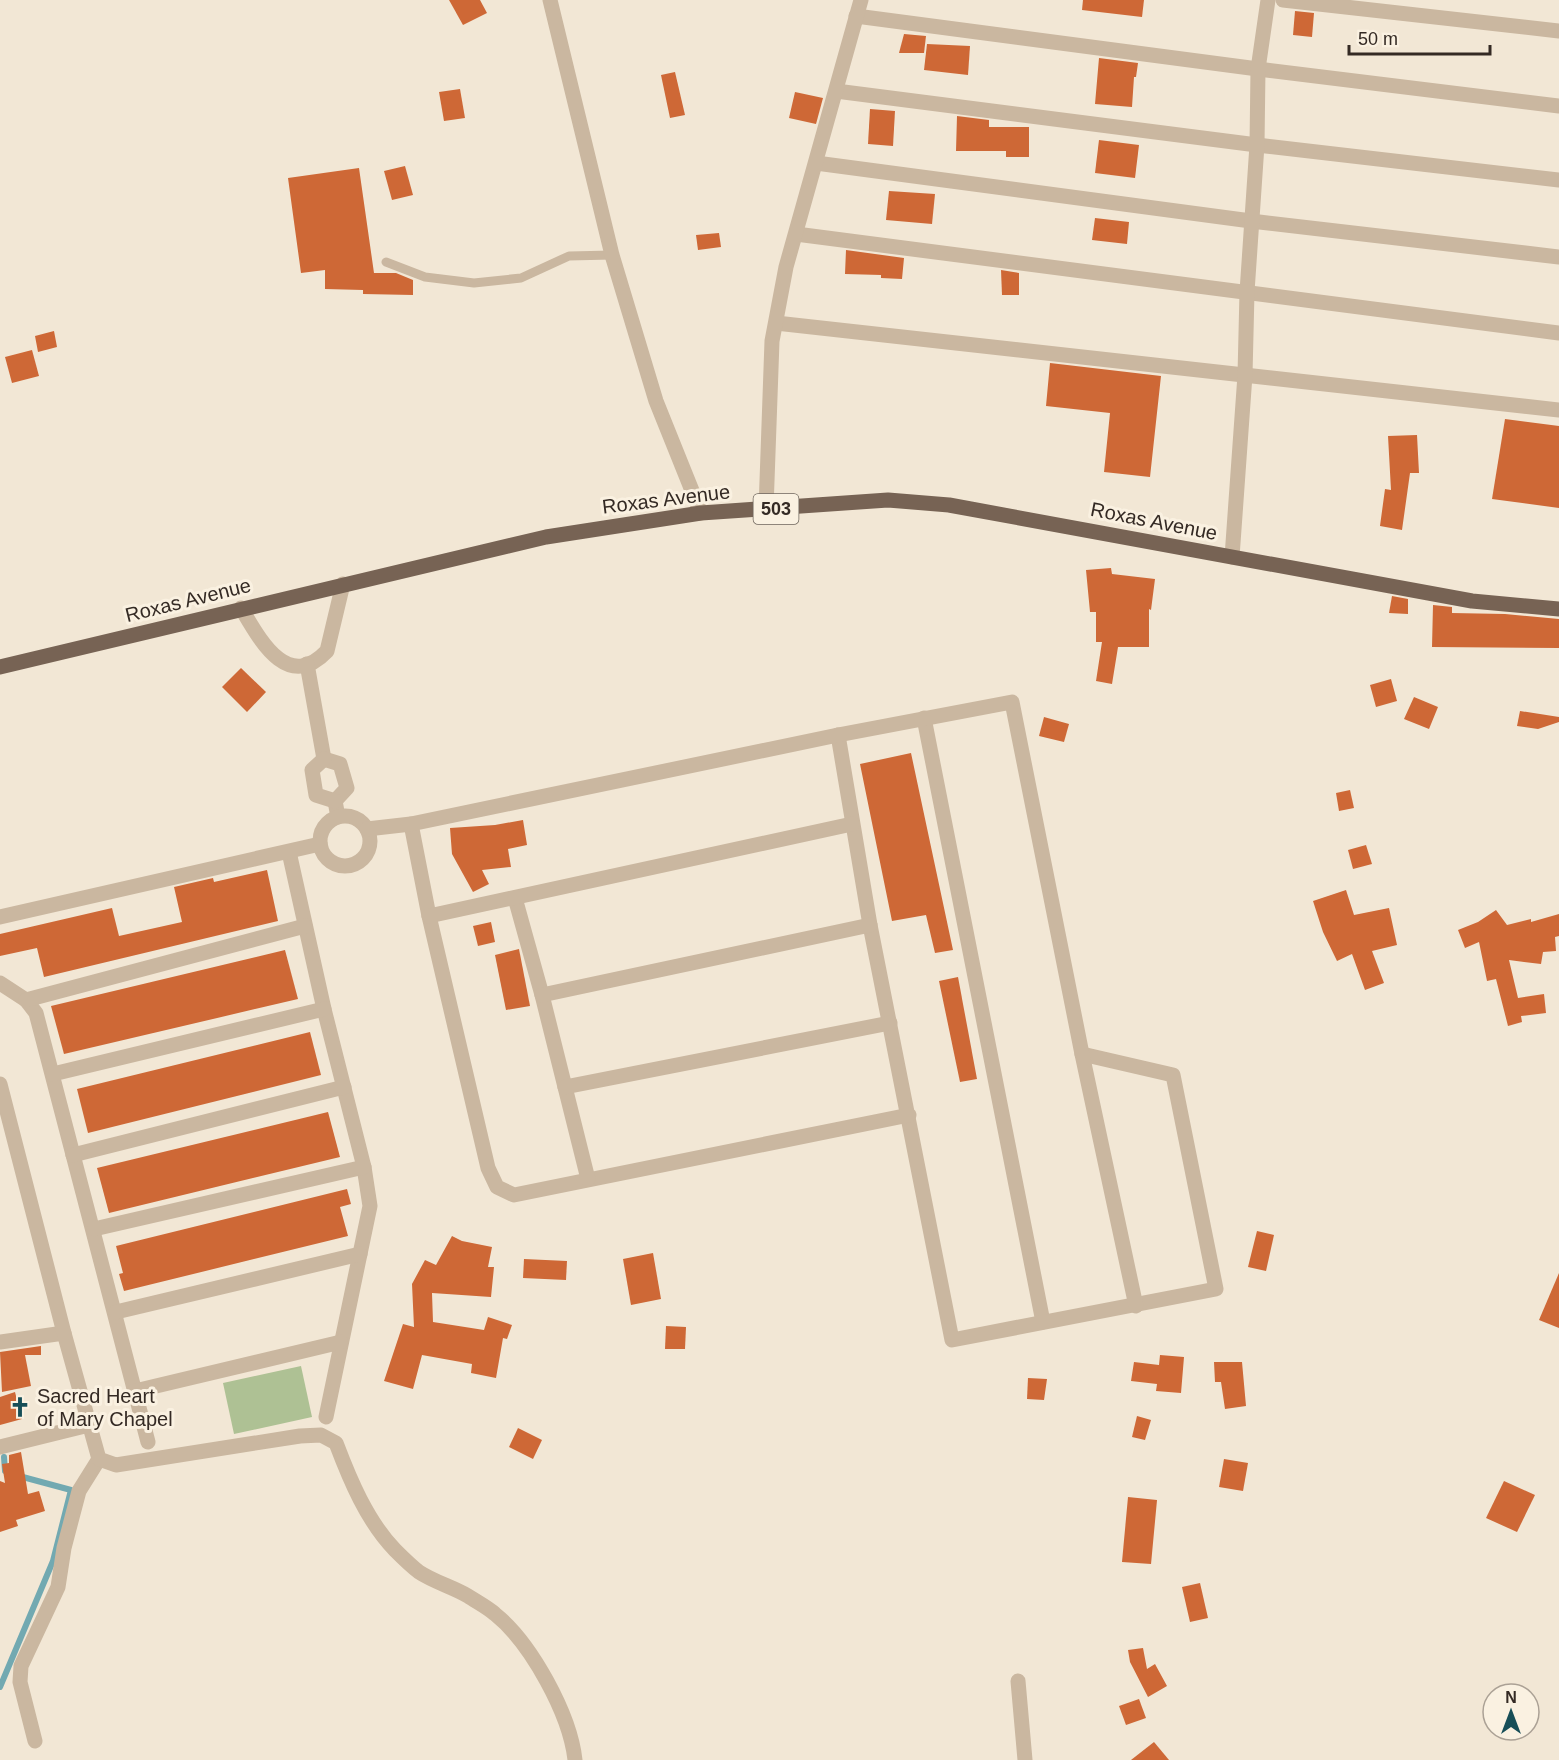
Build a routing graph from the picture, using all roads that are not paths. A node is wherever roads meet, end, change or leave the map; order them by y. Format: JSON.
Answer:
{"nodes":[{"id":1,"x":550,"y":0,"type":"edge"},
{"id":2,"x":861,"y":0,"type":"edge"},
{"id":3,"x":1268,"y":0,"type":"edge"},
{"id":4,"x":1283,"y":0,"type":"edge"},
{"id":5,"x":856,"y":16,"type":"junction"},
{"id":6,"x":1559,"y":31,"type":"edge"},
{"id":7,"x":1258,"y":69,"type":"junction"},
{"id":8,"x":836,"y":91,"type":"junction"},
{"id":9,"x":1559,"y":106,"type":"edge"},
{"id":10,"x":1257,"y":145,"type":"junction"},
{"id":11,"x":816,"y":163,"type":"junction"},
{"id":12,"x":1559,"y":180,"type":"edge"},
{"id":13,"x":1251,"y":221,"type":"junction"},
{"id":14,"x":796,"y":234,"type":"junction"},
{"id":15,"x":612,"y":255,"type":"junction"},
{"id":16,"x":1559,"y":257,"type":"edge"},
{"id":17,"x":386,"y":262,"type":"dead end"},
{"id":18,"x":1247,"y":292,"type":"junction"},
{"id":19,"x":776,"y":323,"type":"junction"},
{"id":20,"x":1559,"y":333,"type":"edge"},
{"id":21,"x":1245,"y":375,"type":"junction"},
{"id":22,"x":1559,"y":410,"type":"edge"},
{"id":23,"x":766,"y":509,"type":"junction"},
{"id":24,"x":701,"y":513,"type":"junction"},
{"id":25,"x":1232,"y":557,"type":"junction"},
{"id":26,"x":343,"y":584,"type":"junction"},
{"id":27,"x":241,"y":608,"type":"junction"},
{"id":28,"x":1559,"y":609,"type":"edge"},
{"id":29,"x":307,"y":664,"type":"junction"},
{"id":30,"x":0,"y":667,"type":"edge"},
{"id":31,"x":924,"y":718,"type":"junction"},
{"id":32,"x":838,"y":735,"type":"junction"},
{"id":33,"x":324,"y":759,"type":"junction"},
{"id":34,"x":335,"y":801,"type":"junction"},
{"id":35,"x":338,"y":817,"type":"junction"},
{"id":36,"x":411,"y":824,"type":"junction"},
{"id":37,"x":852,"y":824,"type":"junction"},
{"id":38,"x":367,"y":830,"type":"junction"},
{"id":39,"x":320,"y":844,"type":"junction"},
{"id":40,"x":289,"y":852,"type":"junction"},
{"id":41,"x":515,"y":898,"type":"junction"},
{"id":42,"x":429,"y":916,"type":"junction"},
{"id":43,"x":0,"y":917,"type":"edge"},
{"id":44,"x":870,"y":925,"type":"junction"},
{"id":45,"x":305,"y":926,"type":"junction"},
{"id":46,"x":0,"y":983,"type":"edge"},
{"id":47,"x":542,"y":995,"type":"junction"},
{"id":48,"x":26,"y":1000,"type":"junction"},
{"id":49,"x":324,"y":1008,"type":"junction"},
{"id":50,"x":890,"y":1023,"type":"junction"},
{"id":51,"x":1082,"y":1054,"type":"junction"},
{"id":52,"x":53,"y":1074,"type":"junction"},
{"id":53,"x":0,"y":1084,"type":"edge"},
{"id":54,"x":344,"y":1087,"type":"junction"},
{"id":55,"x":565,"y":1087,"type":"junction"},
{"id":56,"x":909,"y":1115,"type":"junction"},
{"id":57,"x":73,"y":1155,"type":"junction"},
{"id":58,"x":364,"y":1167,"type":"junction"},
{"id":59,"x":588,"y":1179,"type":"junction"},
{"id":60,"x":94,"y":1229,"type":"junction"},
{"id":61,"x":360,"y":1254,"type":"junction"},
{"id":62,"x":1136,"y":1306,"type":"junction"},
{"id":63,"x":116,"y":1312,"type":"junction"},
{"id":64,"x":1043,"y":1322,"type":"junction"},
{"id":65,"x":64,"y":1333,"type":"junction"},
{"id":66,"x":0,"y":1342,"type":"edge"},
{"id":67,"x":341,"y":1342,"type":"junction"},
{"id":68,"x":135,"y":1391,"type":"junction"},
{"id":69,"x":326,"y":1417,"type":"dead end"},
{"id":70,"x":89,"y":1425,"type":"junction"},
{"id":71,"x":148,"y":1442,"type":"dead end"},
{"id":72,"x":0,"y":1447,"type":"edge"},
{"id":73,"x":99,"y":1459,"type":"junction"},
{"id":74,"x":1017,"y":1681,"type":"dead end"},
{"id":75,"x":35,"y":1741,"type":"dead end"},
{"id":76,"x":575,"y":1760,"type":"edge"},
{"id":77,"x":1025,"y":1760,"type":"edge"}],
"edges":[{"from":1,"to":15,"type":"street"},
{"from":2,"to":5,"type":"street"},
{"from":3,"to":7,"type":"street"},
{"from":4,"to":6,"type":"street"},
{"from":5,"to":7,"type":"street"},
{"from":5,"to":8,"type":"street"},
{"from":7,"to":9,"type":"street"},
{"from":7,"to":10,"type":"street"},
{"from":8,"to":10,"type":"street"},
{"from":8,"to":11,"type":"street"},
{"from":10,"to":12,"type":"street"},
{"from":10,"to":13,"type":"street"},
{"from":11,"to":13,"type":"street"},
{"from":11,"to":14,"type":"street"},
{"from":13,"to":16,"type":"street"},
{"from":13,"to":18,"type":"street"},
{"from":14,"to":18,"type":"street"},
{"from":14,"to":19,"type":"street"},
{"from":15,"to":17,"type":"lane"},
{"from":15,"to":24,"type":"street"},
{"from":18,"to":20,"type":"street"},
{"from":18,"to":21,"type":"street"},
{"from":19,"to":21,"type":"street"},
{"from":19,"to":23,"type":"street"},
{"from":21,"to":22,"type":"street"},
{"from":21,"to":25,"type":"street"},
{"from":23,"to":24,"type":"main road","name":"Roxas Avenue","number":"503"},
{"from":23,"to":25,"type":"main road","name":"Roxas Avenue","number":"503"},
{"from":24,"to":26,"type":"main road","name":"Roxas Avenue","number":"503"},
{"from":25,"to":28,"type":"main road","name":"Roxas Avenue","number":"503"},
{"from":26,"to":27,"type":"main road","name":"Roxas Avenue","number":"503"},
{"from":26,"to":29,"type":"street"},
{"from":27,"to":29,"type":"street"},
{"from":27,"to":30,"type":"main road","name":"Roxas Avenue","number":"503"},
{"from":29,"to":33,"type":"street"},
{"from":31,"to":32,"type":"street"},
{"from":31,"to":51,"type":"street"},
{"from":31,"to":64,"type":"street"},
{"from":32,"to":36,"type":"street"},
{"from":32,"to":37,"type":"street"},
{"from":33,"to":34,"type":"street"},
{"from":33,"to":34,"type":"street"},
{"from":34,"to":35,"type":"street"},
{"from":35,"to":38,"type":"street"},
{"from":35,"to":39,"type":"street"},
{"from":36,"to":38,"type":"street"},
{"from":36,"to":42,"type":"street"},
{"from":37,"to":41,"type":"street"},
{"from":37,"to":44,"type":"street"},
{"from":38,"to":39,"type":"street"},
{"from":39,"to":40,"type":"street"},
{"from":40,"to":43,"type":"street"},
{"from":40,"to":45,"type":"street"},
{"from":41,"to":42,"type":"street"},
{"from":41,"to":47,"type":"street"},
{"from":42,"to":59,"type":"street"},
{"from":44,"to":47,"type":"street"},
{"from":44,"to":50,"type":"street"},
{"from":45,"to":48,"type":"street"},
{"from":45,"to":49,"type":"street"},
{"from":46,"to":48,"type":"street"},
{"from":47,"to":55,"type":"street"},
{"from":48,"to":52,"type":"street"},
{"from":49,"to":52,"type":"street"},
{"from":49,"to":54,"type":"street"},
{"from":50,"to":55,"type":"street"},
{"from":50,"to":56,"type":"street"},
{"from":51,"to":62,"type":"street"},
{"from":51,"to":62,"type":"street"},
{"from":52,"to":57,"type":"street"},
{"from":53,"to":65,"type":"street"},
{"from":54,"to":57,"type":"street"},
{"from":54,"to":58,"type":"street"},
{"from":55,"to":59,"type":"street"},
{"from":56,"to":59,"type":"street"},
{"from":56,"to":64,"type":"street"},
{"from":57,"to":60,"type":"street"},
{"from":58,"to":60,"type":"street"},
{"from":58,"to":61,"type":"street"},
{"from":60,"to":63,"type":"street"},
{"from":61,"to":63,"type":"street"},
{"from":61,"to":67,"type":"street"},
{"from":62,"to":64,"type":"street"},
{"from":63,"to":68,"type":"street"},
{"from":65,"to":66,"type":"street"},
{"from":65,"to":70,"type":"street"},
{"from":67,"to":68,"type":"street"},
{"from":67,"to":69,"type":"street"},
{"from":68,"to":71,"type":"street"},
{"from":70,"to":72,"type":"street"},
{"from":70,"to":73,"type":"street"},
{"from":73,"to":75,"type":"street"},
{"from":73,"to":76,"type":"street"},
{"from":74,"to":77,"type":"street"}]}
